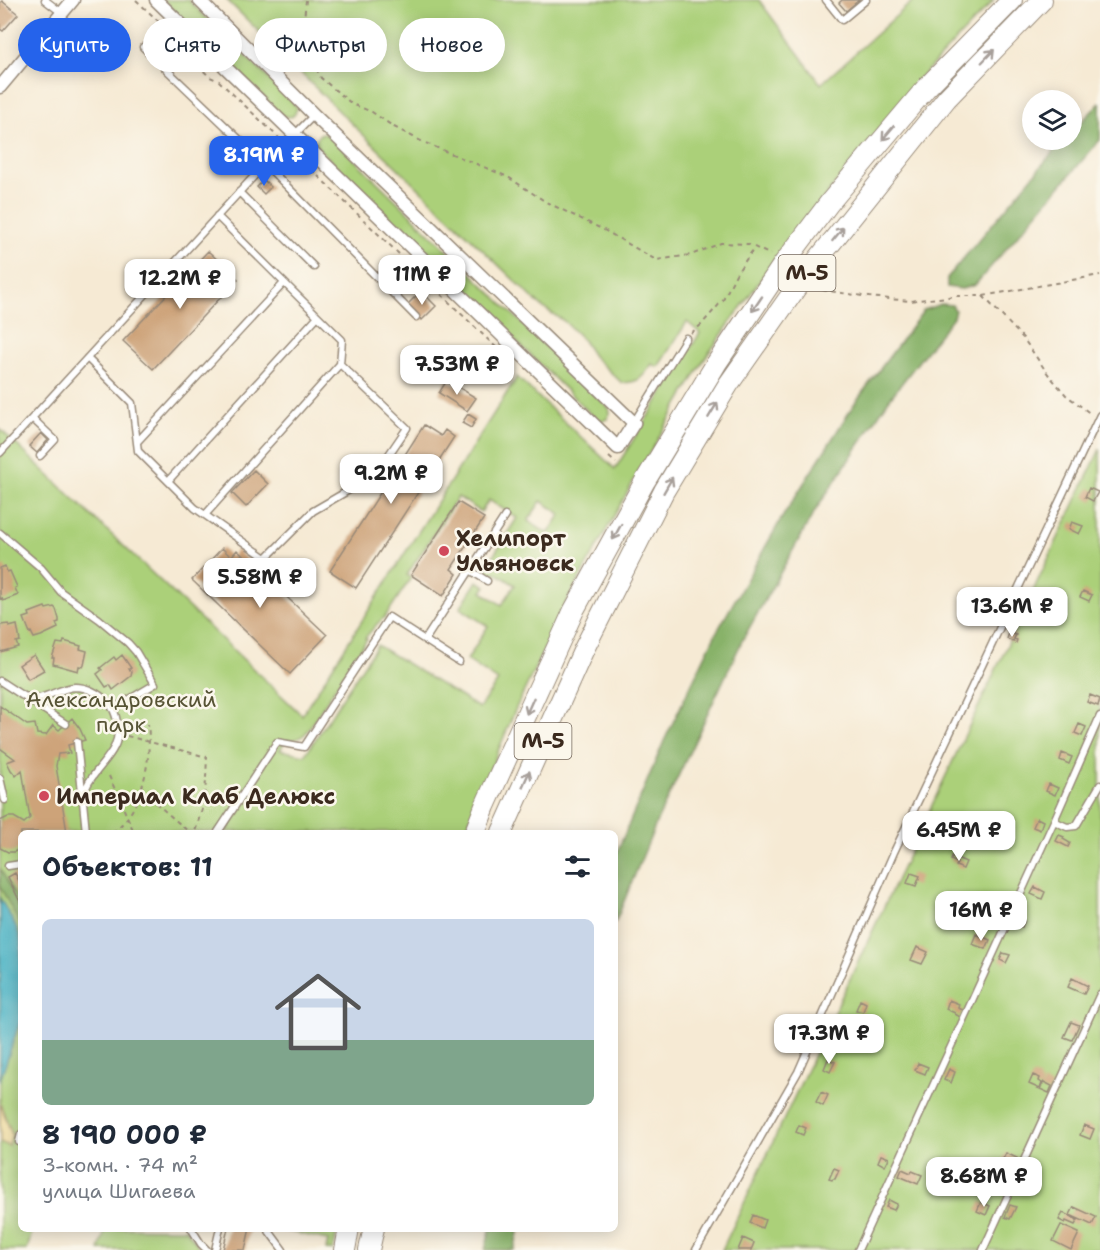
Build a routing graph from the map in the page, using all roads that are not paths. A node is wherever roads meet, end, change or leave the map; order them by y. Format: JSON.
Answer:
{"nodes":[{"id":1,"x":45,"y":0,"type":"edge"},
{"id":2,"x":73,"y":0,"type":"edge"},
{"id":3,"x":156,"y":0,"type":"edge"},
{"id":4,"x":199,"y":0,"type":"edge"},
{"id":5,"x":826,"y":0,"type":"edge"},
{"id":6,"x":866,"y":0,"type":"edge"},
{"id":7,"x":1012,"y":0,"type":"edge"},
{"id":8,"x":1042,"y":0,"type":"edge"},
{"id":9,"x":62,"y":14,"type":"junction"},
{"id":10,"x":169,"y":72,"type":"edge"},
{"id":11,"x":0,"y":87,"type":"edge"},
{"id":12,"x":314,"y":115,"type":"junction"},
{"id":13,"x":295,"y":134,"type":"junction"},
{"id":14,"x":265,"y":165,"type":"junction"},
{"id":15,"x":239,"y":192,"type":"junction"},
{"id":16,"x":217,"y":216,"type":"junction"},
{"id":17,"x":315,"y":267,"type":"dead end"},
{"id":18,"x":284,"y":282,"type":"junction"},
{"id":19,"x":318,"y":316,"type":"junction"},
{"id":20,"x":416,"y":317,"type":"dead end"},
{"id":21,"x":686,"y":338,"type":"road end"},
{"id":22,"x":87,"y":358,"type":"junction"},
{"id":23,"x":340,"y":364,"type":"junction"},
{"id":24,"x":1099,"y":417,"type":"edge"},
{"id":25,"x":32,"y":418,"type":"junction"},
{"id":26,"x":634,"y":423,"type":"junction"},
{"id":27,"x":137,"y":442,"type":"junction"},
{"id":28,"x":0,"y":453,"type":"edge"},
{"id":29,"x":40,"y":456,"type":"dead end"},
{"id":30,"x":168,"y":481,"type":"junction"},
{"id":31,"x":205,"y":515,"type":"junction"},
{"id":32,"x":505,"y":516,"type":"dead end"},
{"id":33,"x":0,"y":533,"type":"edge"},
{"id":34,"x":470,"y":570,"type":"junction"},
{"id":35,"x":487,"y":581,"type":"dead end"},
{"id":36,"x":425,"y":640,"type":"junction"},
{"id":37,"x":459,"y":662,"type":"dead end"},
{"id":38,"x":0,"y":681,"type":"edge"},
{"id":39,"x":21,"y":695,"type":"junction"},
{"id":40,"x":113,"y":709,"type":"junction"},
{"id":41,"x":1100,"y":716,"type":"edge"},
{"id":42,"x":66,"y":724,"type":"dead end"},
{"id":43,"x":77,"y":742,"type":"dead end"},
{"id":44,"x":0,"y":778,"type":"edge"},
{"id":45,"x":1100,"y":785,"type":"edge"},
{"id":46,"x":82,"y":799,"type":"junction"},
{"id":47,"x":5,"y":800,"type":"dead end"},
{"id":48,"x":1054,"y":821,"type":"junction"},
{"id":49,"x":86,"y":830,"type":"edge"},
{"id":50,"x":219,"y":830,"type":"edge"},
{"id":51,"x":476,"y":830,"type":"edge"},
{"id":52,"x":503,"y":830,"type":"edge"},
{"id":53,"x":18,"y":864,"type":"edge"},
{"id":54,"x":8,"y":866,"type":"dead end"},
{"id":55,"x":1100,"y":994,"type":"edge"},
{"id":56,"x":193,"y":1232,"type":"edge"},
{"id":57,"x":219,"y":1232,"type":"edge"},
{"id":58,"x":270,"y":1232,"type":"edge"},
{"id":59,"x":348,"y":1232,"type":"edge"},
{"id":60,"x":373,"y":1232,"type":"edge"},
{"id":61,"x":207,"y":1250,"type":"edge"},
{"id":62,"x":215,"y":1250,"type":"edge"},
{"id":63,"x":283,"y":1250,"type":"edge"},
{"id":64,"x":345,"y":1250,"type":"edge"},
{"id":65,"x":369,"y":1250,"type":"edge"},
{"id":66,"x":696,"y":1250,"type":"edge"},
{"id":67,"x":858,"y":1250,"type":"edge"},
{"id":68,"x":983,"y":1250,"type":"edge"}],
"edges":[{"from":1,"to":9,"type":"lane"},
{"from":2,"to":9,"type":"street"},
{"from":3,"to":13,"type":"street"},
{"from":4,"to":12,"type":"street"},
{"from":5,"to":6,"type":"lane"},
{"from":7,"to":51,"type":"highway","number":"М-5","one_way":true},
{"from":52,"to":8,"type":"highway","number":"М-5","one_way":true},
{"from":9,"to":11,"type":"street"},
{"from":10,"to":14,"type":"lane"},
{"from":12,"to":13,"type":"lane"},
{"from":12,"to":26,"type":"street"},
{"from":13,"to":14,"type":"lane"},
{"from":13,"to":26,"type":"street"},
{"from":14,"to":15,"type":"lane"},
{"from":14,"to":20,"type":"lane"},
{"from":15,"to":16,"type":"lane"},
{"from":15,"to":17,"type":"lane"},
{"from":16,"to":18,"type":"lane"},
{"from":16,"to":22,"type":"lane"},
{"from":18,"to":19,"type":"lane"},
{"from":18,"to":27,"type":"lane"},
{"from":19,"to":23,"type":"lane"},
{"from":19,"to":30,"type":"lane"},
{"from":21,"to":26,"type":"lane"},
{"from":22,"to":25,"type":"lane"},
{"from":22,"to":27,"type":"lane"},
{"from":23,"to":31,"type":"lane"},
{"from":23,"to":31,"type":"lane"},
{"from":24,"to":66,"type":"lane"},
{"from":25,"to":28,"type":"lane"},
{"from":25,"to":29,"type":"lane"},
{"from":27,"to":30,"type":"lane"},
{"from":30,"to":31,"type":"lane"},
{"from":32,"to":34,"type":"lane"},
{"from":33,"to":40,"type":"lane"},
{"from":34,"to":35,"type":"lane"},
{"from":34,"to":36,"type":"lane"},
{"from":36,"to":37,"type":"lane"},
{"from":36,"to":50,"type":"lane"},
{"from":38,"to":39,"type":"lane"},
{"from":39,"to":40,"type":"lane"},
{"from":39,"to":42,"type":"lane"},
{"from":40,"to":46,"type":"lane"},
{"from":41,"to":48,"type":"lane"},
{"from":43,"to":46,"type":"lane"},
{"from":44,"to":47,"type":"lane"},
{"from":45,"to":48,"type":"lane"},
{"from":46,"to":49,"type":"lane"},
{"from":48,"to":67,"type":"lane"},
{"from":53,"to":54,"type":"lane"},
{"from":55,"to":68,"type":"lane"},
{"from":56,"to":61,"type":"lane"},
{"from":57,"to":62,"type":"lane"},
{"from":58,"to":63,"type":"lane"},
{"from":59,"to":64,"type":"highway"},
{"from":60,"to":65,"type":"highway"}]}
